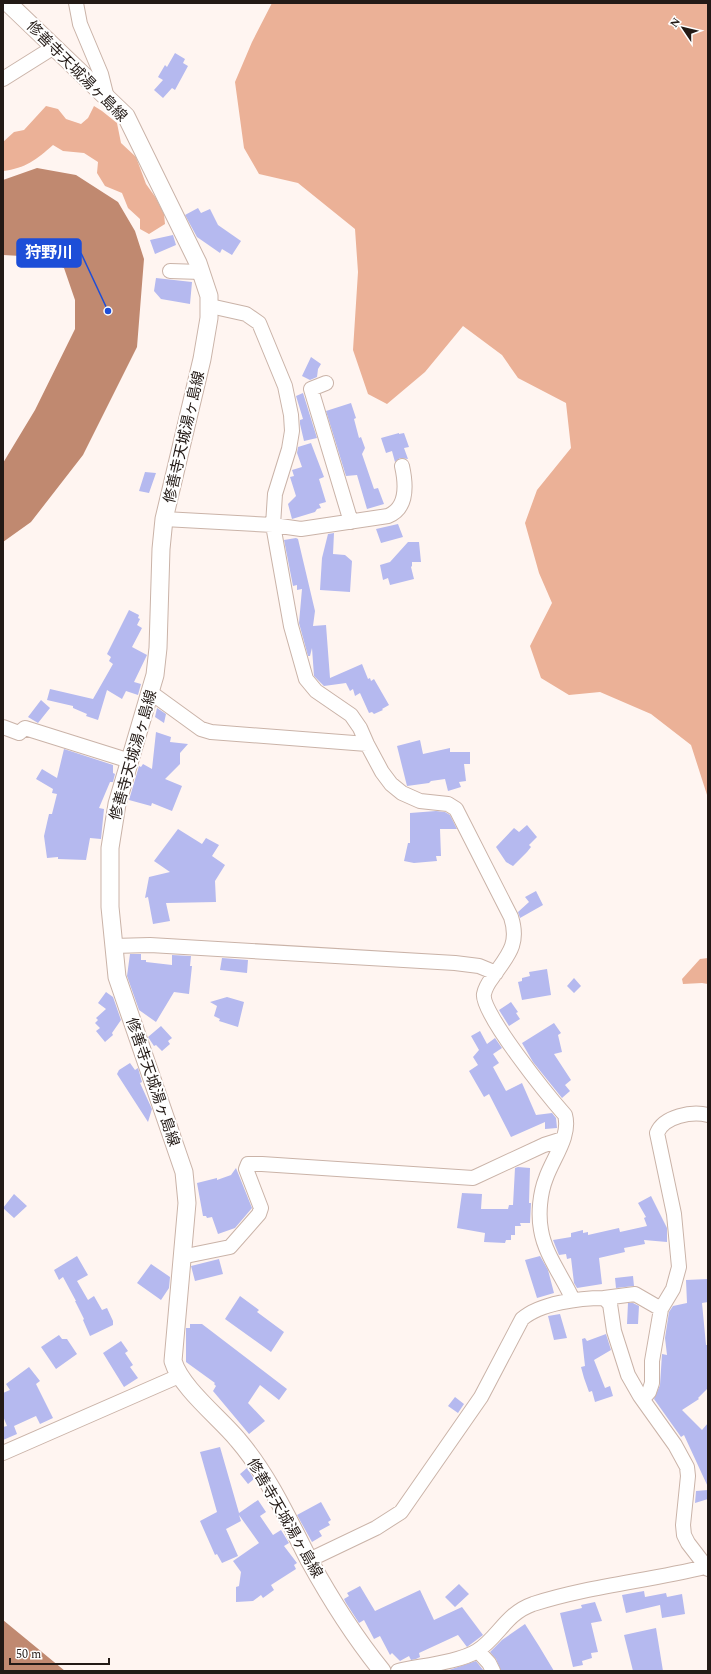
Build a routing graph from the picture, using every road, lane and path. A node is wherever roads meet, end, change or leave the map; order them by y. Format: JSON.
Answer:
{"nodes":[{"id":1,"x":8,"y":3,"type":"edge"},
{"id":2,"x":76,"y":3,"type":"edge"},
{"id":3,"x":54,"y":47,"type":"junction"},
{"id":4,"x":3,"y":79,"type":"edge"},
{"id":5,"x":107,"y":98,"type":"junction"},
{"id":6,"x":170,"y":271,"type":"dead end"},
{"id":7,"x":201,"y":272,"type":"junction"},
{"id":8,"x":210,"y":306,"type":"junction"},
{"id":9,"x":326,"y":382,"type":"dead end"},
{"id":10,"x":402,"y":466,"type":"dead end"},
{"id":11,"x":164,"y":519,"type":"junction"},
{"id":12,"x":351,"y":522,"type":"junction"},
{"id":13,"x":273,"y":525,"type":"junction"},
{"id":14,"x":150,"y":692,"type":"junction"},
{"id":15,"x":3,"y":727,"type":"edge"},
{"id":16,"x":367,"y":744,"type":"junction"},
{"id":17,"x":130,"y":761,"type":"junction"},
{"id":18,"x":113,"y":946,"type":"junction"},
{"id":19,"x":496,"y":973,"type":"junction"},
{"id":20,"x":708,"y":1115,"type":"edge"},
{"id":21,"x":563,"y":1139,"type":"junction"},
{"id":22,"x":181,"y":1257,"type":"junction"},
{"id":23,"x":604,"y":1298,"type":"junction"},
{"id":24,"x":573,"y":1300,"type":"junction"},
{"id":25,"x":661,"y":1309,"type":"junction"},
{"id":26,"x":179,"y":1376,"type":"junction"},
{"id":27,"x":643,"y":1400,"type":"junction"},
{"id":28,"x":3,"y":1453,"type":"edge"},
{"id":29,"x":309,"y":1560,"type":"junction"},
{"id":30,"x":707,"y":1568,"type":"edge"},
{"id":31,"x":478,"y":1651,"type":"junction"},
{"id":32,"x":382,"y":1671,"type":"edge"},
{"id":33,"x":398,"y":1671,"type":"edge"},
{"id":34,"x":493,"y":1671,"type":"edge"}],
"edges":[{"from":1,"to":3,"type":"main road","name":"修善寺天城湯ヶ島線"},
{"from":2,"to":5,"type":"street"},
{"from":3,"to":4,"type":"street"},
{"from":3,"to":5,"type":"main road","name":"修善寺天城湯ヶ島線"},
{"from":5,"to":7,"type":"main road","name":"修善寺天城湯ヶ島線"},
{"from":6,"to":7,"type":"street"},
{"from":7,"to":8,"type":"main road","name":"修善寺天城湯ヶ島線"},
{"from":8,"to":11,"type":"main road","name":"修善寺天城湯ヶ島線"},
{"from":8,"to":13,"type":"street"},
{"from":9,"to":12,"type":"street"},
{"from":10,"to":12,"type":"street"},
{"from":11,"to":13,"type":"street"},
{"from":11,"to":14,"type":"main road","name":"修善寺天城湯ヶ島線"},
{"from":12,"to":13,"type":"street"},
{"from":13,"to":16,"type":"street"},
{"from":14,"to":16,"type":"street"},
{"from":14,"to":17,"type":"main road","name":"修善寺天城湯ヶ島線"},
{"from":15,"to":17,"type":"street"},
{"from":16,"to":19,"type":"street"},
{"from":17,"to":18,"type":"main road","name":"修善寺天城湯ヶ島線"},
{"from":18,"to":19,"type":"street"},
{"from":18,"to":22,"type":"main road","name":"修善寺天城湯ヶ島線"},
{"from":19,"to":21,"type":"street"},
{"from":20,"to":25,"type":"street"},
{"from":21,"to":22,"type":"street"},
{"from":21,"to":24,"type":"street"},
{"from":22,"to":26,"type":"main road","name":"修善寺天城湯ヶ島線"},
{"from":23,"to":24,"type":"street"},
{"from":23,"to":25,"type":"street"},
{"from":23,"to":27,"type":"street"},
{"from":24,"to":29,"type":"street"},
{"from":25,"to":27,"type":"street"},
{"from":26,"to":28,"type":"street"},
{"from":26,"to":29,"type":"main road","name":"修善寺天城湯ヶ島線"},
{"from":27,"to":30,"type":"street"},
{"from":29,"to":32,"type":"main road","name":"修善寺天城湯ヶ島線"},
{"from":30,"to":31,"type":"street"},
{"from":31,"to":33,"type":"street"},
{"from":31,"to":34,"type":"street"}]}
